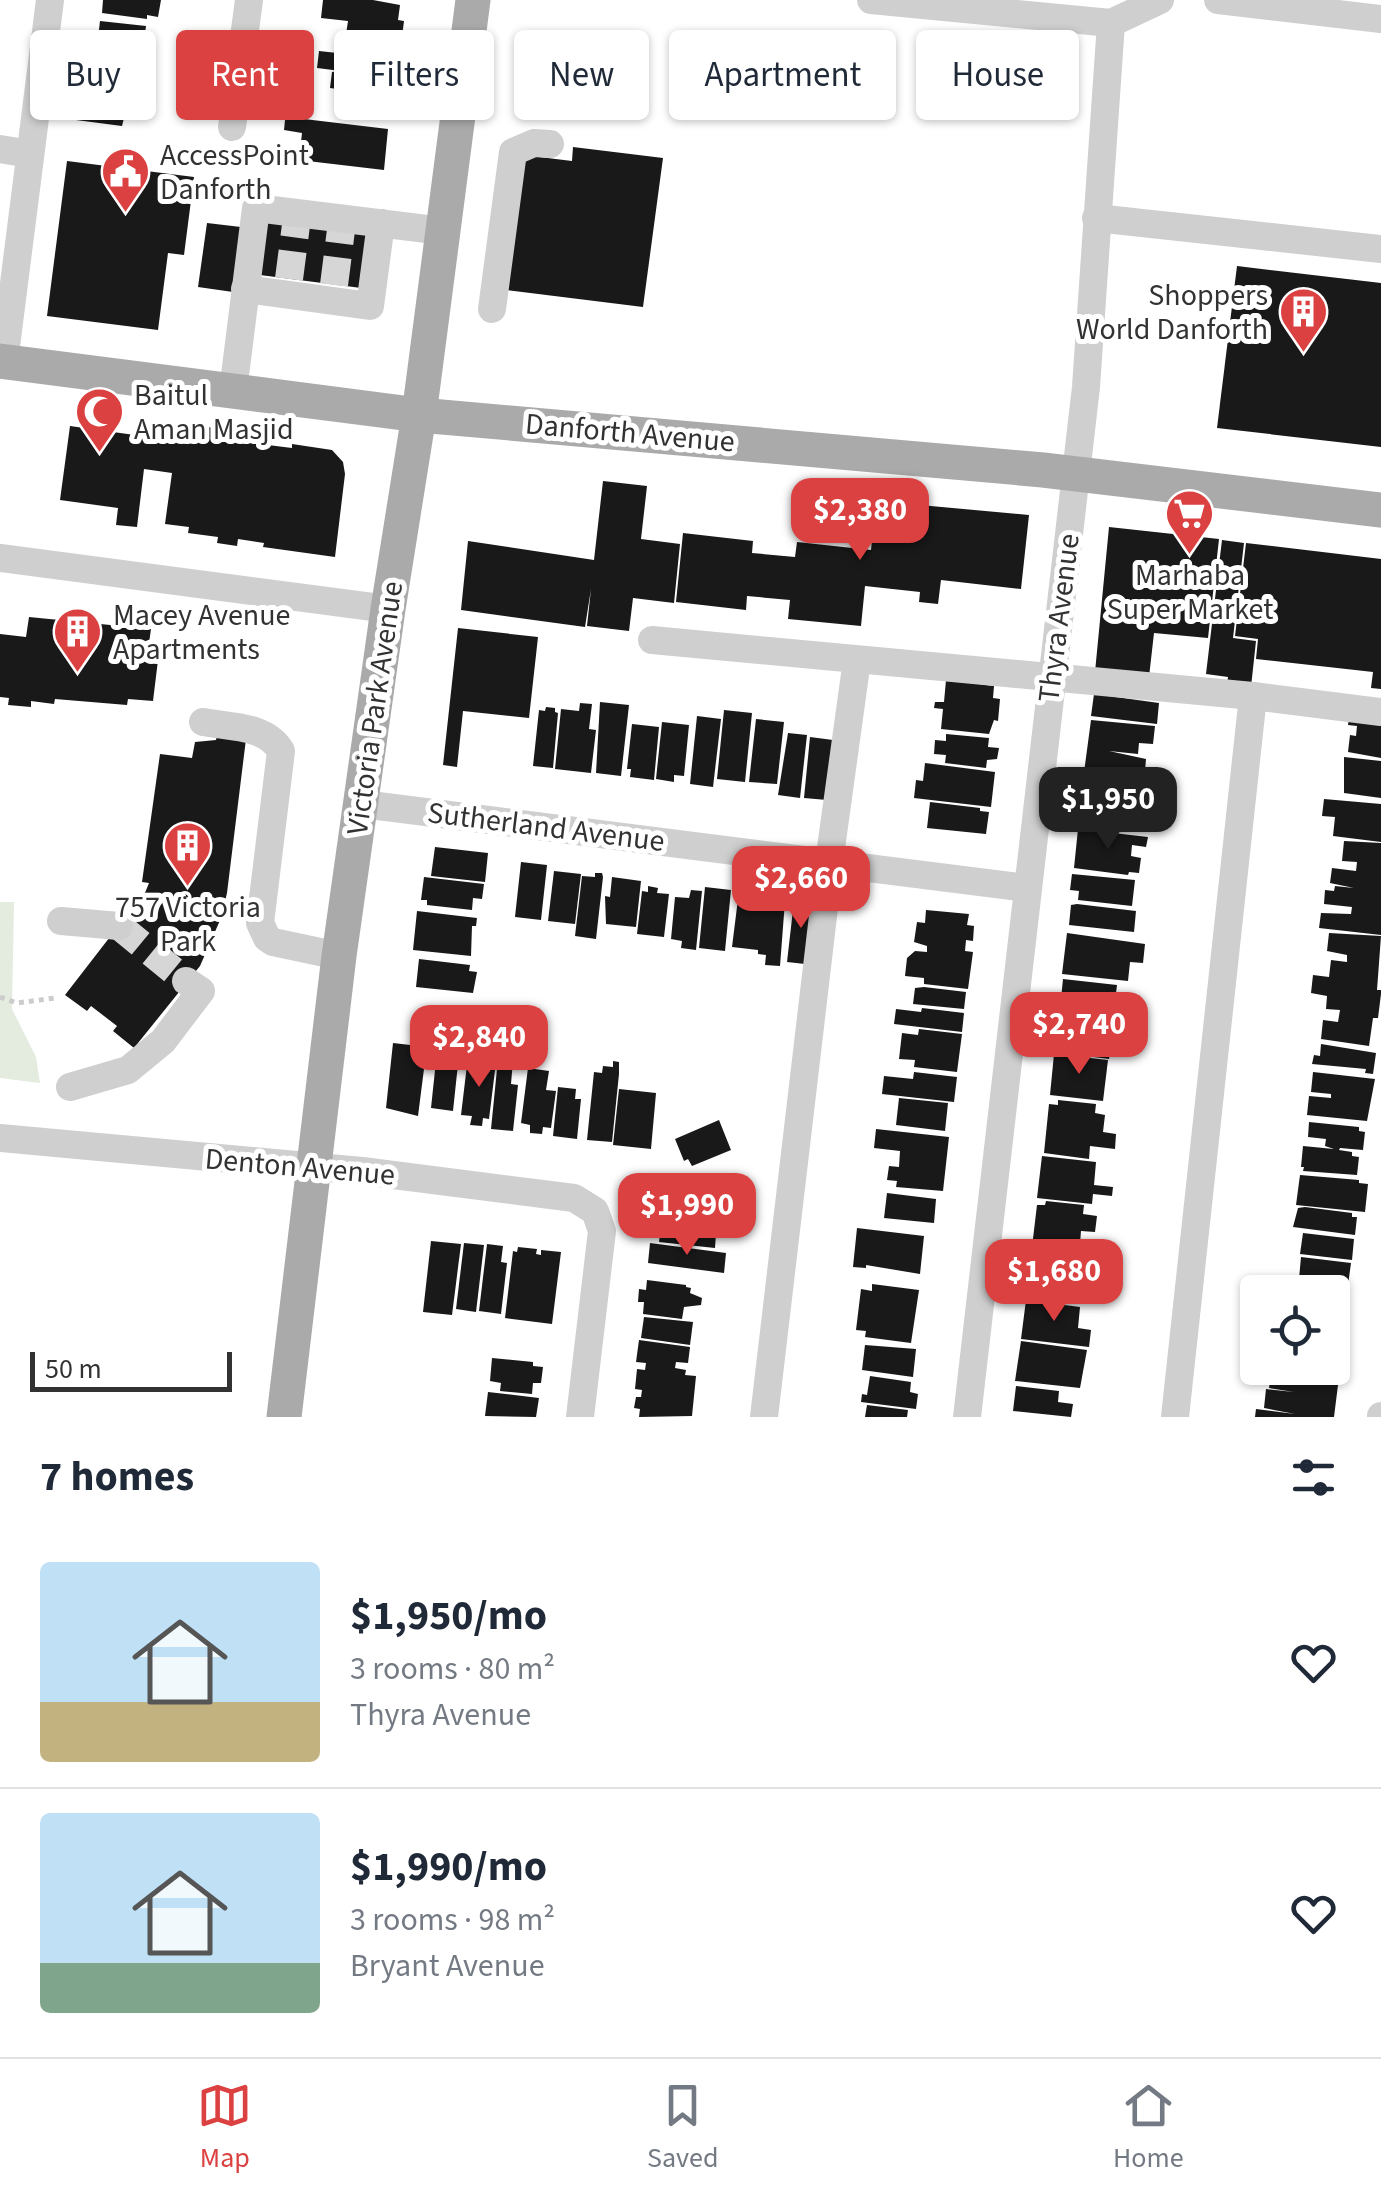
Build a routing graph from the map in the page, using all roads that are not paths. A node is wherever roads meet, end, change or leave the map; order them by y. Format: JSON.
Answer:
{"nodes":[{"id":1,"x":50,"y":0,"type":"edge"},
{"id":2,"x":249,"y":0,"type":"edge"},
{"id":3,"x":473,"y":0,"type":"edge"},
{"id":4,"x":871,"y":0,"type":"edge"},
{"id":5,"x":1160,"y":0,"type":"edge"},
{"id":6,"x":1218,"y":0,"type":"edge"},
{"id":7,"x":1381,"y":19,"type":"edge"},
{"id":8,"x":1111,"y":23,"type":"junction"},
{"id":9,"x":232,"y":127,"type":"dead end"},
{"id":10,"x":550,"y":144,"type":"dead end"},
{"id":11,"x":0,"y":149,"type":"edge"},
{"id":12,"x":30,"y":154,"type":"junction"},
{"id":13,"x":1096,"y":218,"type":"junction"},
{"id":14,"x":380,"y":223,"type":"junction"},
{"id":15,"x":443,"y":230,"type":"junction"},
{"id":16,"x":1381,"y":249,"type":"edge"},
{"id":17,"x":245,"y":289,"type":"junction"},
{"id":18,"x":492,"y":309,"type":"dead end"},
{"id":19,"x":2,"y":362,"type":"edge"},
{"id":20,"x":233,"y":392,"type":"junction"},
{"id":21,"x":419,"y":414,"type":"junction"},
{"id":22,"x":1076,"y":474,"type":"junction"},
{"id":23,"x":1381,"y":510,"type":"edge"},
{"id":24,"x":0,"y":558,"type":"edge"},
{"id":25,"x":388,"y":609,"type":"junction"},
{"id":26,"x":652,"y":640,"type":"dead end"},
{"id":27,"x":857,"y":660,"type":"junction"},
{"id":28,"x":1051,"y":679,"type":"junction"},
{"id":29,"x":1252,"y":696,"type":"junction"},
{"id":30,"x":1381,"y":712,"type":"edge"},
{"id":31,"x":202,"y":722,"type":"dead end"},
{"id":32,"x":362,"y":804,"type":"junction"},
{"id":33,"x":829,"y":862,"type":"junction"},
{"id":34,"x":1027,"y":888,"type":"junction"},
{"id":35,"x":61,"y":921,"type":"dead end"},
{"id":36,"x":118,"y":926,"type":"tunnel mouth"},
{"id":37,"x":339,"y":956,"type":"junction"},
{"id":38,"x":186,"y":981,"type":"dead end"},
{"id":39,"x":70,"y":1086,"type":"dead end"},
{"id":40,"x":1,"y":1143,"type":"edge"},
{"id":41,"x":314,"y":1168,"type":"junction"},
{"id":42,"x":284,"y":1417,"type":"edge"},
{"id":43,"x":580,"y":1417,"type":"edge"},
{"id":44,"x":764,"y":1417,"type":"edge"},
{"id":45,"x":967,"y":1417,"type":"edge"},
{"id":46,"x":1175,"y":1417,"type":"edge"}],
"edges":[{"from":1,"to":12,"type":"street"},
{"from":2,"to":9,"type":"street"},
{"from":3,"to":15,"type":"main road","name":"Victoria Park Avenue"},
{"from":4,"to":8,"type":"street"},
{"from":5,"to":8,"type":"street"},
{"from":6,"to":7,"type":"street"},
{"from":8,"to":13,"type":"street","name":"Thyra Avenue"},
{"from":10,"to":18,"type":"street"},
{"from":11,"to":12,"type":"street"},
{"from":12,"to":19,"type":"street"},
{"from":13,"to":16,"type":"street"},
{"from":13,"to":22,"type":"street","name":"Thyra Avenue"},
{"from":14,"to":15,"type":"street"},
{"from":14,"to":17,"type":"street"},
{"from":14,"to":17,"type":"street"},
{"from":15,"to":21,"type":"main road","name":"Victoria Park Avenue"},
{"from":17,"to":20,"type":"street"},
{"from":19,"to":20,"type":"main road","name":"Danforth Avenue"},
{"from":20,"to":21,"type":"main road","name":"Danforth Avenue"},
{"from":21,"to":22,"type":"main road","name":"Danforth Avenue"},
{"from":21,"to":25,"type":"main road","name":"Victoria Park Avenue"},
{"from":22,"to":23,"type":"main road","name":"Danforth Avenue"},
{"from":22,"to":28,"type":"street","name":"Thyra Avenue"},
{"from":24,"to":25,"type":"street"},
{"from":25,"to":32,"type":"main road","name":"Victoria Park Avenue"},
{"from":26,"to":27,"type":"street"},
{"from":27,"to":28,"type":"street"},
{"from":27,"to":33,"type":"street"},
{"from":28,"to":29,"type":"street"},
{"from":28,"to":34,"type":"street","name":"Thyra Avenue"},
{"from":29,"to":30,"type":"street"},
{"from":29,"to":46,"type":"street"},
{"from":31,"to":37,"type":"street"},
{"from":32,"to":33,"type":"street","name":"Sutherland Avenue"},
{"from":32,"to":37,"type":"main road","name":"Victoria Park Avenue"},
{"from":33,"to":34,"type":"street","name":"Sutherland Avenue"},
{"from":33,"to":44,"type":"street"},
{"from":34,"to":45,"type":"street","name":"Thyra Avenue"},
{"from":35,"to":36,"type":"street"},
{"from":37,"to":41,"type":"main road","name":"Victoria Park Avenue"},
{"from":38,"to":39,"type":"street"},
{"from":40,"to":41,"type":"street","name":"Denton Avenue"},
{"from":41,"to":42,"type":"main road","name":"Victoria Park Avenue"},
{"from":41,"to":43,"type":"street","name":"Denton Avenue"}]}
